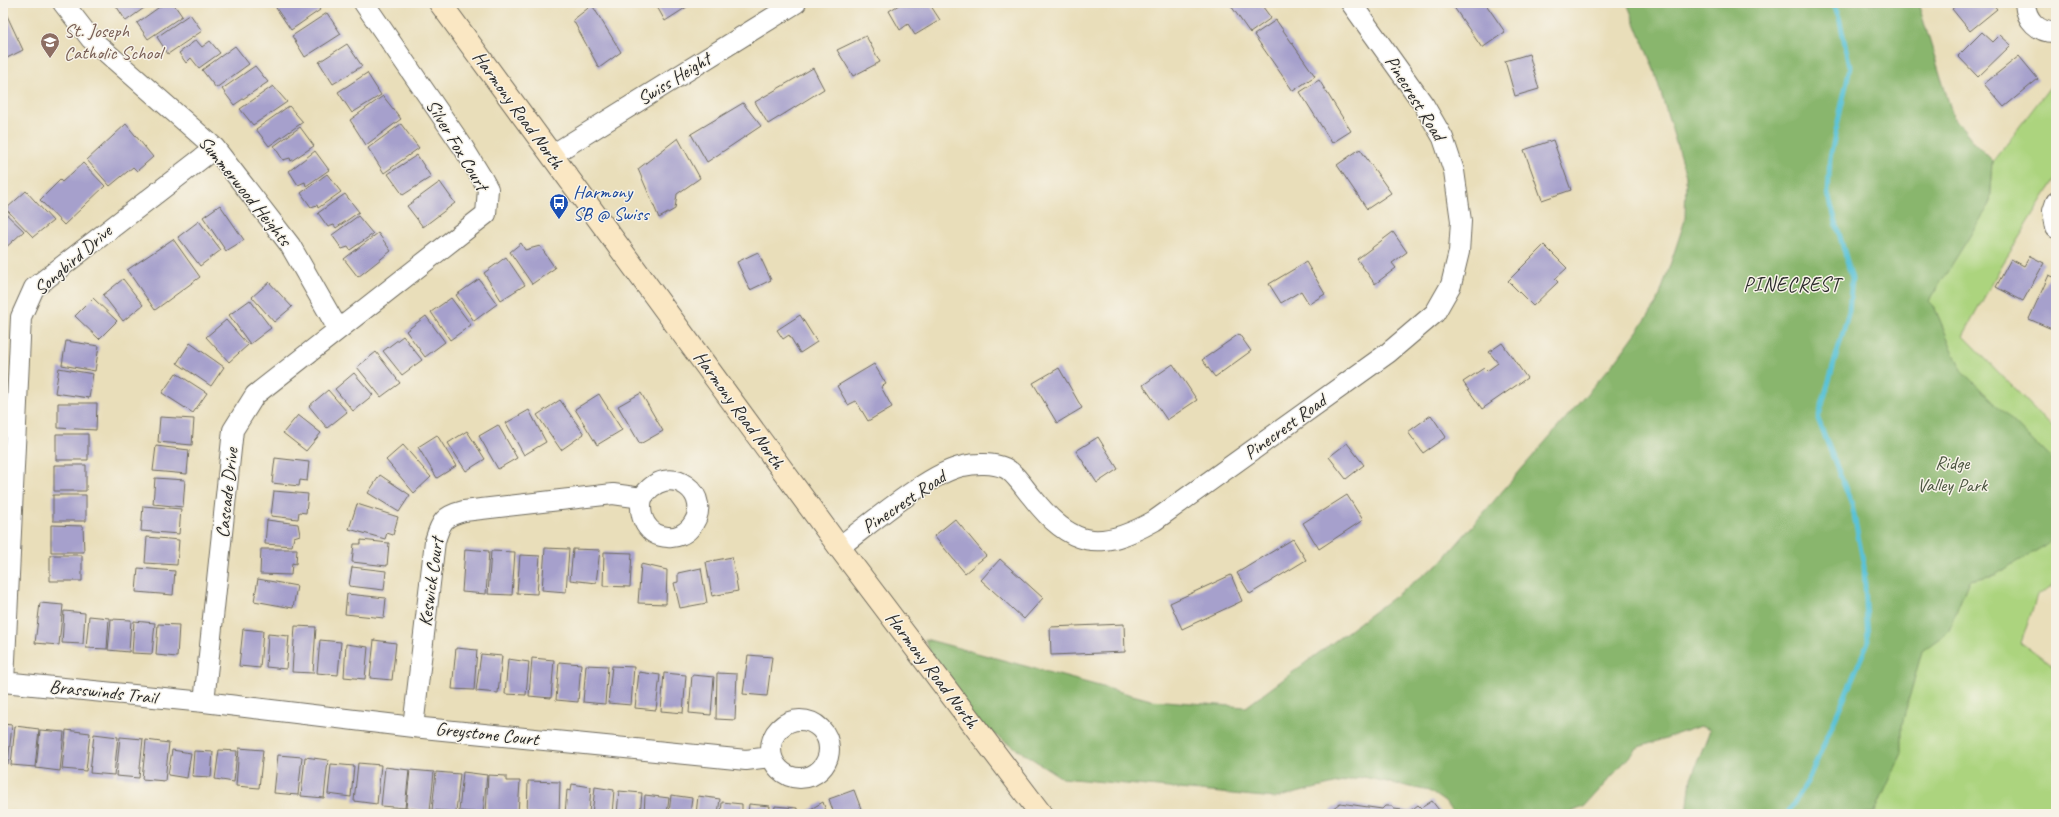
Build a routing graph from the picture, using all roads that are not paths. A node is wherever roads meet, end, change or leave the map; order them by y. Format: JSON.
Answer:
{"nodes":[{"id":1,"x":63,"y":3,"type":"edge"},
{"id":2,"x":364,"y":3,"type":"edge"},
{"id":3,"x":440,"y":3,"type":"edge"},
{"id":4,"x":796,"y":3,"type":"edge"},
{"id":5,"x":1351,"y":3,"type":"edge"},
{"id":6,"x":2025,"y":3,"type":"edge"},
{"id":7,"x":2056,"y":32,"type":"edge"},
{"id":8,"x":215,"y":148,"type":"junction"},
{"id":9,"x":552,"y":155,"type":"junction"},
{"id":10,"x":2056,"y":202,"type":"edge"},
{"id":11,"x":2056,"y":228,"type":"edge"},
{"id":12,"x":338,"y":329,"type":"junction"},
{"id":13,"x":9,"y":440,"type":"edge"},
{"id":14,"x":642,"y":498,"type":"dead end"},
{"id":15,"x":839,"y":547,"type":"junction"},
{"id":16,"x":3,"y":682,"type":"edge"},
{"id":17,"x":204,"y":702,"type":"junction"},
{"id":18,"x":413,"y":727,"type":"junction"},
{"id":19,"x":771,"y":757,"type":"dead end"},
{"id":20,"x":1041,"y":814,"type":"edge"}],
"edges":[{"from":1,"to":8,"type":"street","name":"Summerwood Heights"},
{"from":2,"to":12,"type":"street","name":"Silver Fox Court"},
{"from":3,"to":9,"type":"main road","name":"Harmony Road North"},
{"from":4,"to":9,"type":"street","name":"Swiss Height"},
{"from":5,"to":15,"type":"street","name":"Pinecrest Road"},
{"from":6,"to":7,"type":"street"},
{"from":8,"to":12,"type":"street","name":"Summerwood Heights"},
{"from":8,"to":13,"type":"street","name":"Songbird Drive"},
{"from":9,"to":15,"type":"main road","name":"Harmony Road North"},
{"from":10,"to":11,"type":"street"},
{"from":12,"to":17,"type":"street","name":"Cascade Drive"},
{"from":13,"to":16,"type":"street","name":"Songbird Drive"},
{"from":14,"to":18,"type":"street","name":"Keswick Court"},
{"from":15,"to":20,"type":"main road","name":"Harmony Road North"},
{"from":16,"to":17,"type":"street","name":"Brasswinds Trail"},
{"from":17,"to":18,"type":"street","name":"Greystone Court"},
{"from":18,"to":19,"type":"street","name":"Greystone Court"}]}
